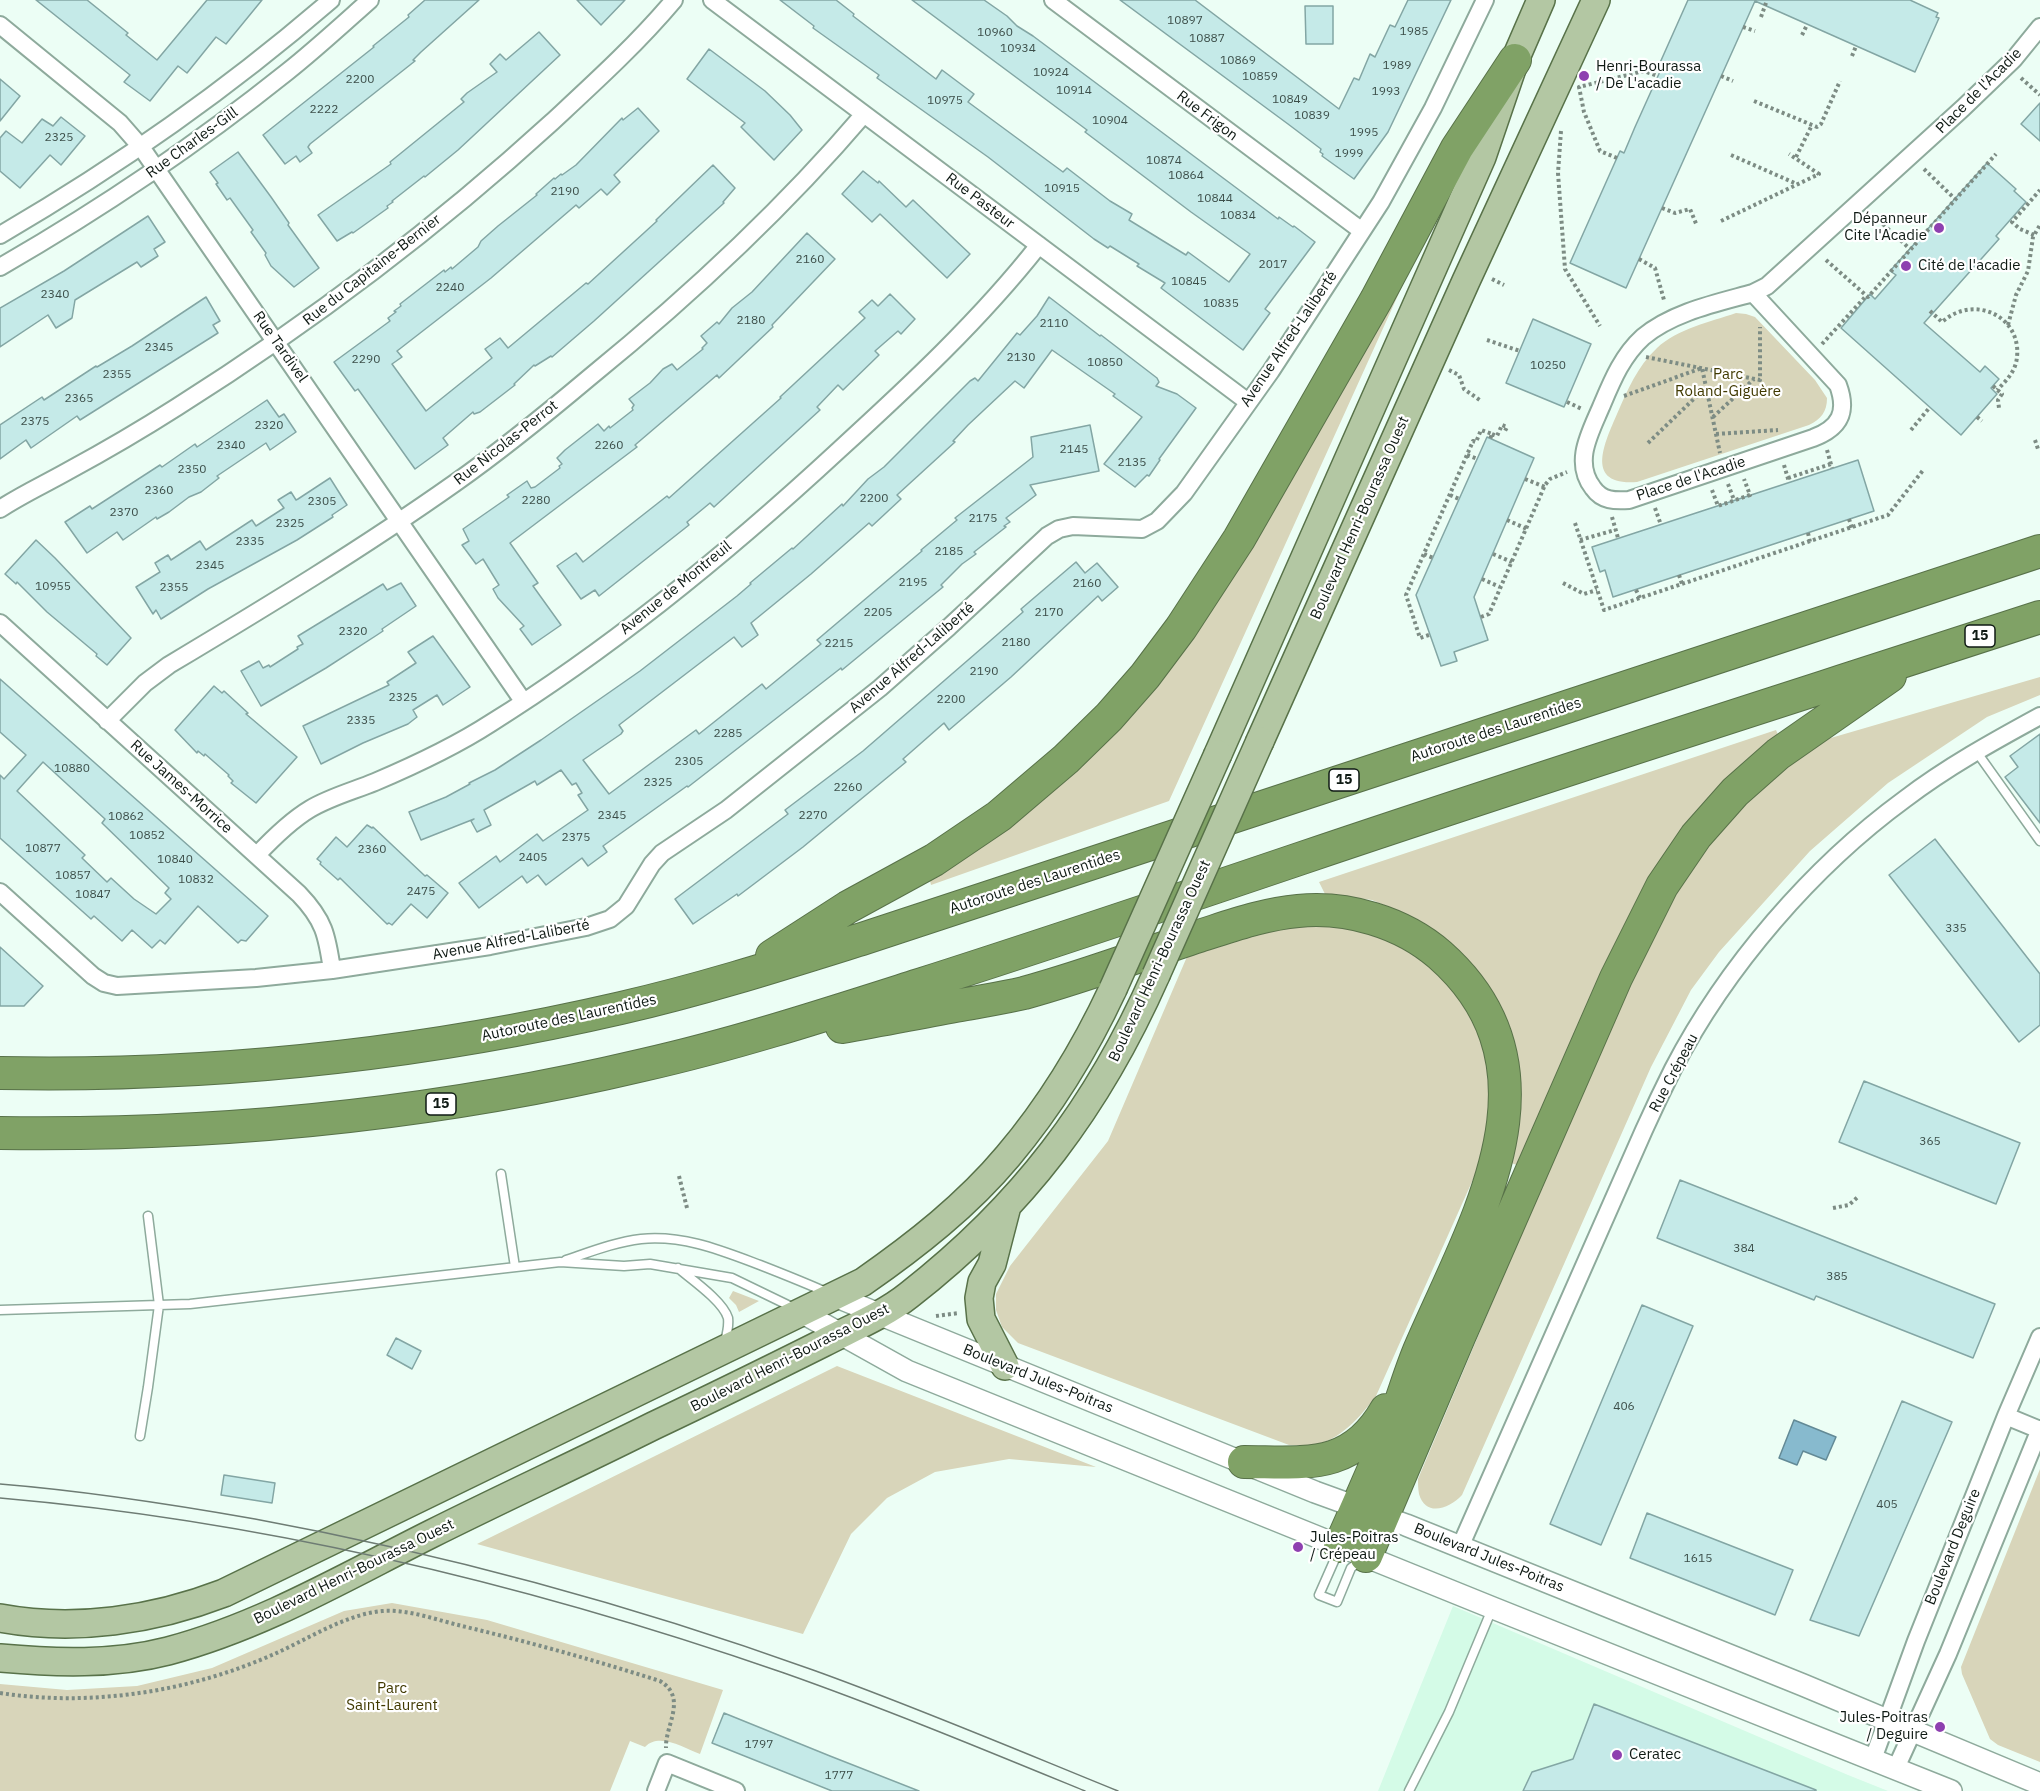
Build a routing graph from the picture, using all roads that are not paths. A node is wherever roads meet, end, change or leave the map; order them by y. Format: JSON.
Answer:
{"nodes":[{"id":1,"x":331,"y":0,"type":"edge"},
{"id":2,"x":370,"y":0,"type":"edge"},
{"id":3,"x":674,"y":0,"type":"edge"},
{"id":4,"x":712,"y":0,"type":"edge"},
{"id":5,"x":1053,"y":0,"type":"edge"},
{"id":6,"x":1485,"y":0,"type":"edge"},
{"id":7,"x":1541,"y":0,"type":"edge"},
{"id":8,"x":1596,"y":0,"type":"edge"},
{"id":9,"x":353,"y":6,"type":"edge"},
{"id":10,"x":0,"y":25,"type":"edge"},
{"id":11,"x":2040,"y":27,"type":"edge"},
{"id":12,"x":1515,"y":60,"type":"junction"},
{"id":13,"x":864,"y":114,"type":"junction"},
{"id":14,"x":141,"y":147,"type":"junction"},
{"id":15,"x":157,"y":169,"type":"junction"},
{"id":16,"x":1362,"y":231,"type":"junction"},
{"id":17,"x":0,"y":236,"type":"edge"},
{"id":18,"x":1039,"y":245,"type":"junction"},
{"id":19,"x":0,"y":267,"type":"edge"},
{"id":20,"x":1754,"y":293,"type":"junction"},
{"id":21,"x":276,"y":342,"type":"junction"},
{"id":22,"x":1248,"y":402,"type":"junction"},
{"id":23,"x":0,"y":509,"type":"edge"},
{"id":24,"x":400,"y":521,"type":"junction"},
{"id":25,"x":2040,"y":551,"type":"edge"},
{"id":26,"x":2040,"y":617,"type":"edge"},
{"id":27,"x":0,"y":623,"type":"edge"},
{"id":28,"x":1919,"y":656,"type":"junction"},
{"id":29,"x":524,"y":701,"type":"junction"},
{"id":30,"x":2040,"y":716,"type":"edge"},
{"id":31,"x":107,"y":721,"type":"junction"},
{"id":32,"x":1976,"y":751,"type":"junction"},
{"id":33,"x":2040,"y":841,"type":"edge"},
{"id":34,"x":257,"y":855,"type":"junction"},
{"id":35,"x":0,"y":892,"type":"edge"},
{"id":36,"x":332,"y":970,"type":"junction"},
{"id":37,"x":738,"y":978,"type":"junction"},
{"id":38,"x":644,"y":1065,"type":"junction"},
{"id":39,"x":0,"y":1073,"type":"edge"},
{"id":40,"x":0,"y":1132,"type":"edge"},
{"id":41,"x":501,"y":1174,"type":"dead end"},
{"id":42,"x":1007,"y":1206,"type":"junction"},
{"id":43,"x":147,"y":1216,"type":"dead end"},
{"id":44,"x":560,"y":1262,"type":"junction"},
{"id":45,"x":515,"y":1268,"type":"junction"},
{"id":46,"x":678,"y":1268,"type":"junction"},
{"id":47,"x":837,"y":1297,"type":"junction"},
{"id":48,"x":159,"y":1305,"type":"junction"},
{"id":49,"x":0,"y":1310,"type":"edge"},
{"id":50,"x":803,"y":1313,"type":"junction"},
{"id":51,"x":878,"y":1314,"type":"junction"},
{"id":52,"x":840,"y":1334,"type":"junction"},
{"id":53,"x":2040,"y":1337,"type":"edge"},
{"id":54,"x":1420,"y":1349,"type":"junction"},
{"id":55,"x":722,"y":1352,"type":"junction"},
{"id":56,"x":1005,"y":1366,"type":"junction"},
{"id":57,"x":2006,"y":1416,"type":"junction"},
{"id":58,"x":2040,"y":1430,"type":"edge"},
{"id":59,"x":140,"y":1436,"type":"dead end"},
{"id":60,"x":1244,"y":1462,"type":"junction"},
{"id":61,"x":1370,"y":1512,"type":"junction"},
{"id":62,"x":1460,"y":1547,"type":"junction"},
{"id":63,"x":1353,"y":1551,"type":"junction"},
{"id":64,"x":1492,"y":1608,"type":"junction"},
{"id":65,"x":0,"y":1618,"type":"edge"},
{"id":66,"x":0,"y":1658,"type":"edge"},
{"id":67,"x":1888,"y":1720,"type":"junction"},
{"id":68,"x":1913,"y":1730,"type":"junction"},
{"id":69,"x":1873,"y":1759,"type":"junction"},
{"id":70,"x":1896,"y":1768,"type":"junction"},
{"id":71,"x":2040,"y":1784,"type":"edge"},
{"id":72,"x":656,"y":1791,"type":"edge"},
{"id":73,"x":736,"y":1791,"type":"edge"},
{"id":74,"x":1409,"y":1791,"type":"edge"},
{"id":75,"x":1952,"y":1791,"type":"edge"}],
"edges":[{"from":1,"to":14,"type":"street","name":"Rue Charles-Gill"},
{"from":2,"to":9,"type":"street","name":"Rue Charles-Gill"},
{"from":3,"to":21,"type":"street","name":"Rue du Capitaine-Bernier"},
{"from":4,"to":13,"type":"street","name":"Rue Pasteur"},
{"from":5,"to":16,"type":"street","name":"Rue Frigon"},
{"from":6,"to":16,"type":"street","name":"Avenue Alfred-Laliberté"},
{"from":7,"to":12,"type":"main road","name":"Boulevard Henri-Bourassa Ouest"},
{"from":8,"to":42,"type":"main road","name":"Boulevard Henri-Bourassa Ouest","bridge":true},
{"from":9,"to":15,"type":"street","name":"Rue Charles-Gill"},
{"from":10,"to":14,"type":"street","name":"Rue Tardivel"},
{"from":11,"to":20,"type":"street","name":"Place de l'Acadie"},
{"from":12,"to":37,"type":"highway"},
{"from":12,"to":47,"type":"main road","name":"Boulevard Henri-Bourassa Ouest","bridge":true},
{"from":13,"to":18,"type":"street","name":"Rue Pasteur"},
{"from":13,"to":24,"type":"street","name":"Rue Nicolas-Perrot"},
{"from":14,"to":15,"type":"street","name":"Rue Tardivel"},
{"from":14,"to":17,"type":"street","name":"Rue Charles-Gill"},
{"from":15,"to":19,"type":"street","name":"Rue Charles-Gill"},
{"from":15,"to":21,"type":"street","name":"Rue Tardivel"},
{"from":16,"to":22,"type":"street","name":"Avenue Alfred-Laliberté"},
{"from":18,"to":22,"type":"street","name":"Rue Pasteur"},
{"from":18,"to":29,"type":"street","name":"Avenue de Montreuil"},
{"from":20,"to":20,"type":"street","name":"Place de l'Acadie"},
{"from":21,"to":23,"type":"street","name":"Rue du Capitaine-Bernier"},
{"from":21,"to":24,"type":"street","name":"Rue Tardivel"},
{"from":22,"to":36,"type":"street","name":"Avenue Alfred-Laliberté"},
{"from":24,"to":29,"type":"street","name":"Rue Tardivel"},
{"from":24,"to":31,"type":"street","name":"Rue Nicolas-Perrot"},
{"from":25,"to":37,"type":"highway","name":"Autoroute des Laurentides","number":"15"},
{"from":26,"to":28,"type":"highway","number":"15"},
{"from":27,"to":31,"type":"street","name":"Rue James-Morrice"},
{"from":28,"to":38,"type":"highway","number":"15"},
{"from":28,"to":61,"type":"highway"},
{"from":29,"to":34,"type":"street","name":"Avenue de Montreuil"},
{"from":30,"to":32,"type":"street","name":"Rue Crépeau"},
{"from":31,"to":34,"type":"street","name":"Rue James-Morrice"},
{"from":32,"to":33,"type":"lane"},
{"from":32,"to":62,"type":"street","name":"Rue Crépeau"},
{"from":34,"to":36,"type":"street","name":"Rue James-Morrice"},
{"from":35,"to":36,"type":"street","name":"Avenue Alfred-Laliberté"},
{"from":37,"to":39,"type":"highway","name":"Autoroute des Laurentides","number":"15"},
{"from":38,"to":40,"type":"highway","number":"15"},
{"from":38,"to":54,"type":"highway"},
{"from":41,"to":45,"type":"lane"},
{"from":42,"to":51,"type":"main road","name":"Boulevard Henri-Bourassa Ouest"},
{"from":42,"to":56,"type":"main road"},
{"from":43,"to":48,"type":"lane"},
{"from":44,"to":45,"type":"lane"},
{"from":44,"to":46,"type":"lane"},
{"from":44,"to":47,"type":"lane"},
{"from":45,"to":48,"type":"lane"},
{"from":46,"to":50,"type":"lane"},
{"from":46,"to":55,"type":"lane"},
{"from":47,"to":50,"type":"main road","name":"Boulevard Henri-Bourassa Ouest"},
{"from":47,"to":51,"type":"street","name":"Boulevard Jules-Poitras"},
{"from":48,"to":49,"type":"lane"},
{"from":48,"to":59,"type":"lane"},
{"from":50,"to":52,"type":"street"},
{"from":50,"to":55,"type":"main road","name":"Boulevard Henri-Bourassa Ouest"},
{"from":51,"to":52,"type":"main road","name":"Boulevard Henri-Bourassa Ouest"},
{"from":51,"to":56,"type":"street","name":"Boulevard Jules-Poitras"},
{"from":52,"to":63,"type":"street"},
{"from":52,"to":66,"type":"main road","name":"Boulevard Henri-Bourassa Ouest"},
{"from":53,"to":57,"type":"street","name":"Boulevard Deguire"},
{"from":54,"to":60,"type":"highway"},
{"from":54,"to":61,"type":"highway"},
{"from":55,"to":65,"type":"main road","name":"Boulevard Henri-Bourassa Ouest"},
{"from":56,"to":60,"type":"street","name":"Boulevard Jules-Poitras"},
{"from":57,"to":58,"type":"street"},
{"from":57,"to":67,"type":"street","name":"Boulevard Deguire"},
{"from":58,"to":68,"type":"street"},
{"from":60,"to":61,"type":"street","name":"Boulevard Jules-Poitras"},
{"from":61,"to":62,"type":"street","name":"Boulevard Jules-Poitras"},
{"from":61,"to":63,"type":"highway"},
{"from":62,"to":67,"type":"street","name":"Boulevard Jules-Poitras"},
{"from":63,"to":63,"type":"lane"},
{"from":63,"to":64,"type":"street"},
{"from":64,"to":69,"type":"street"},
{"from":64,"to":74,"type":"lane"},
{"from":67,"to":68,"type":"street","name":"Boulevard Jules-Poitras"},
{"from":67,"to":69,"type":"street","name":"Boulevard Deguire"},
{"from":68,"to":70,"type":"street"},
{"from":68,"to":71,"type":"street","name":"Boulevard Jules-Poitras"},
{"from":69,"to":70,"type":"street"},
{"from":70,"to":75,"type":"street"},
{"from":72,"to":73,"type":"street"}]}
